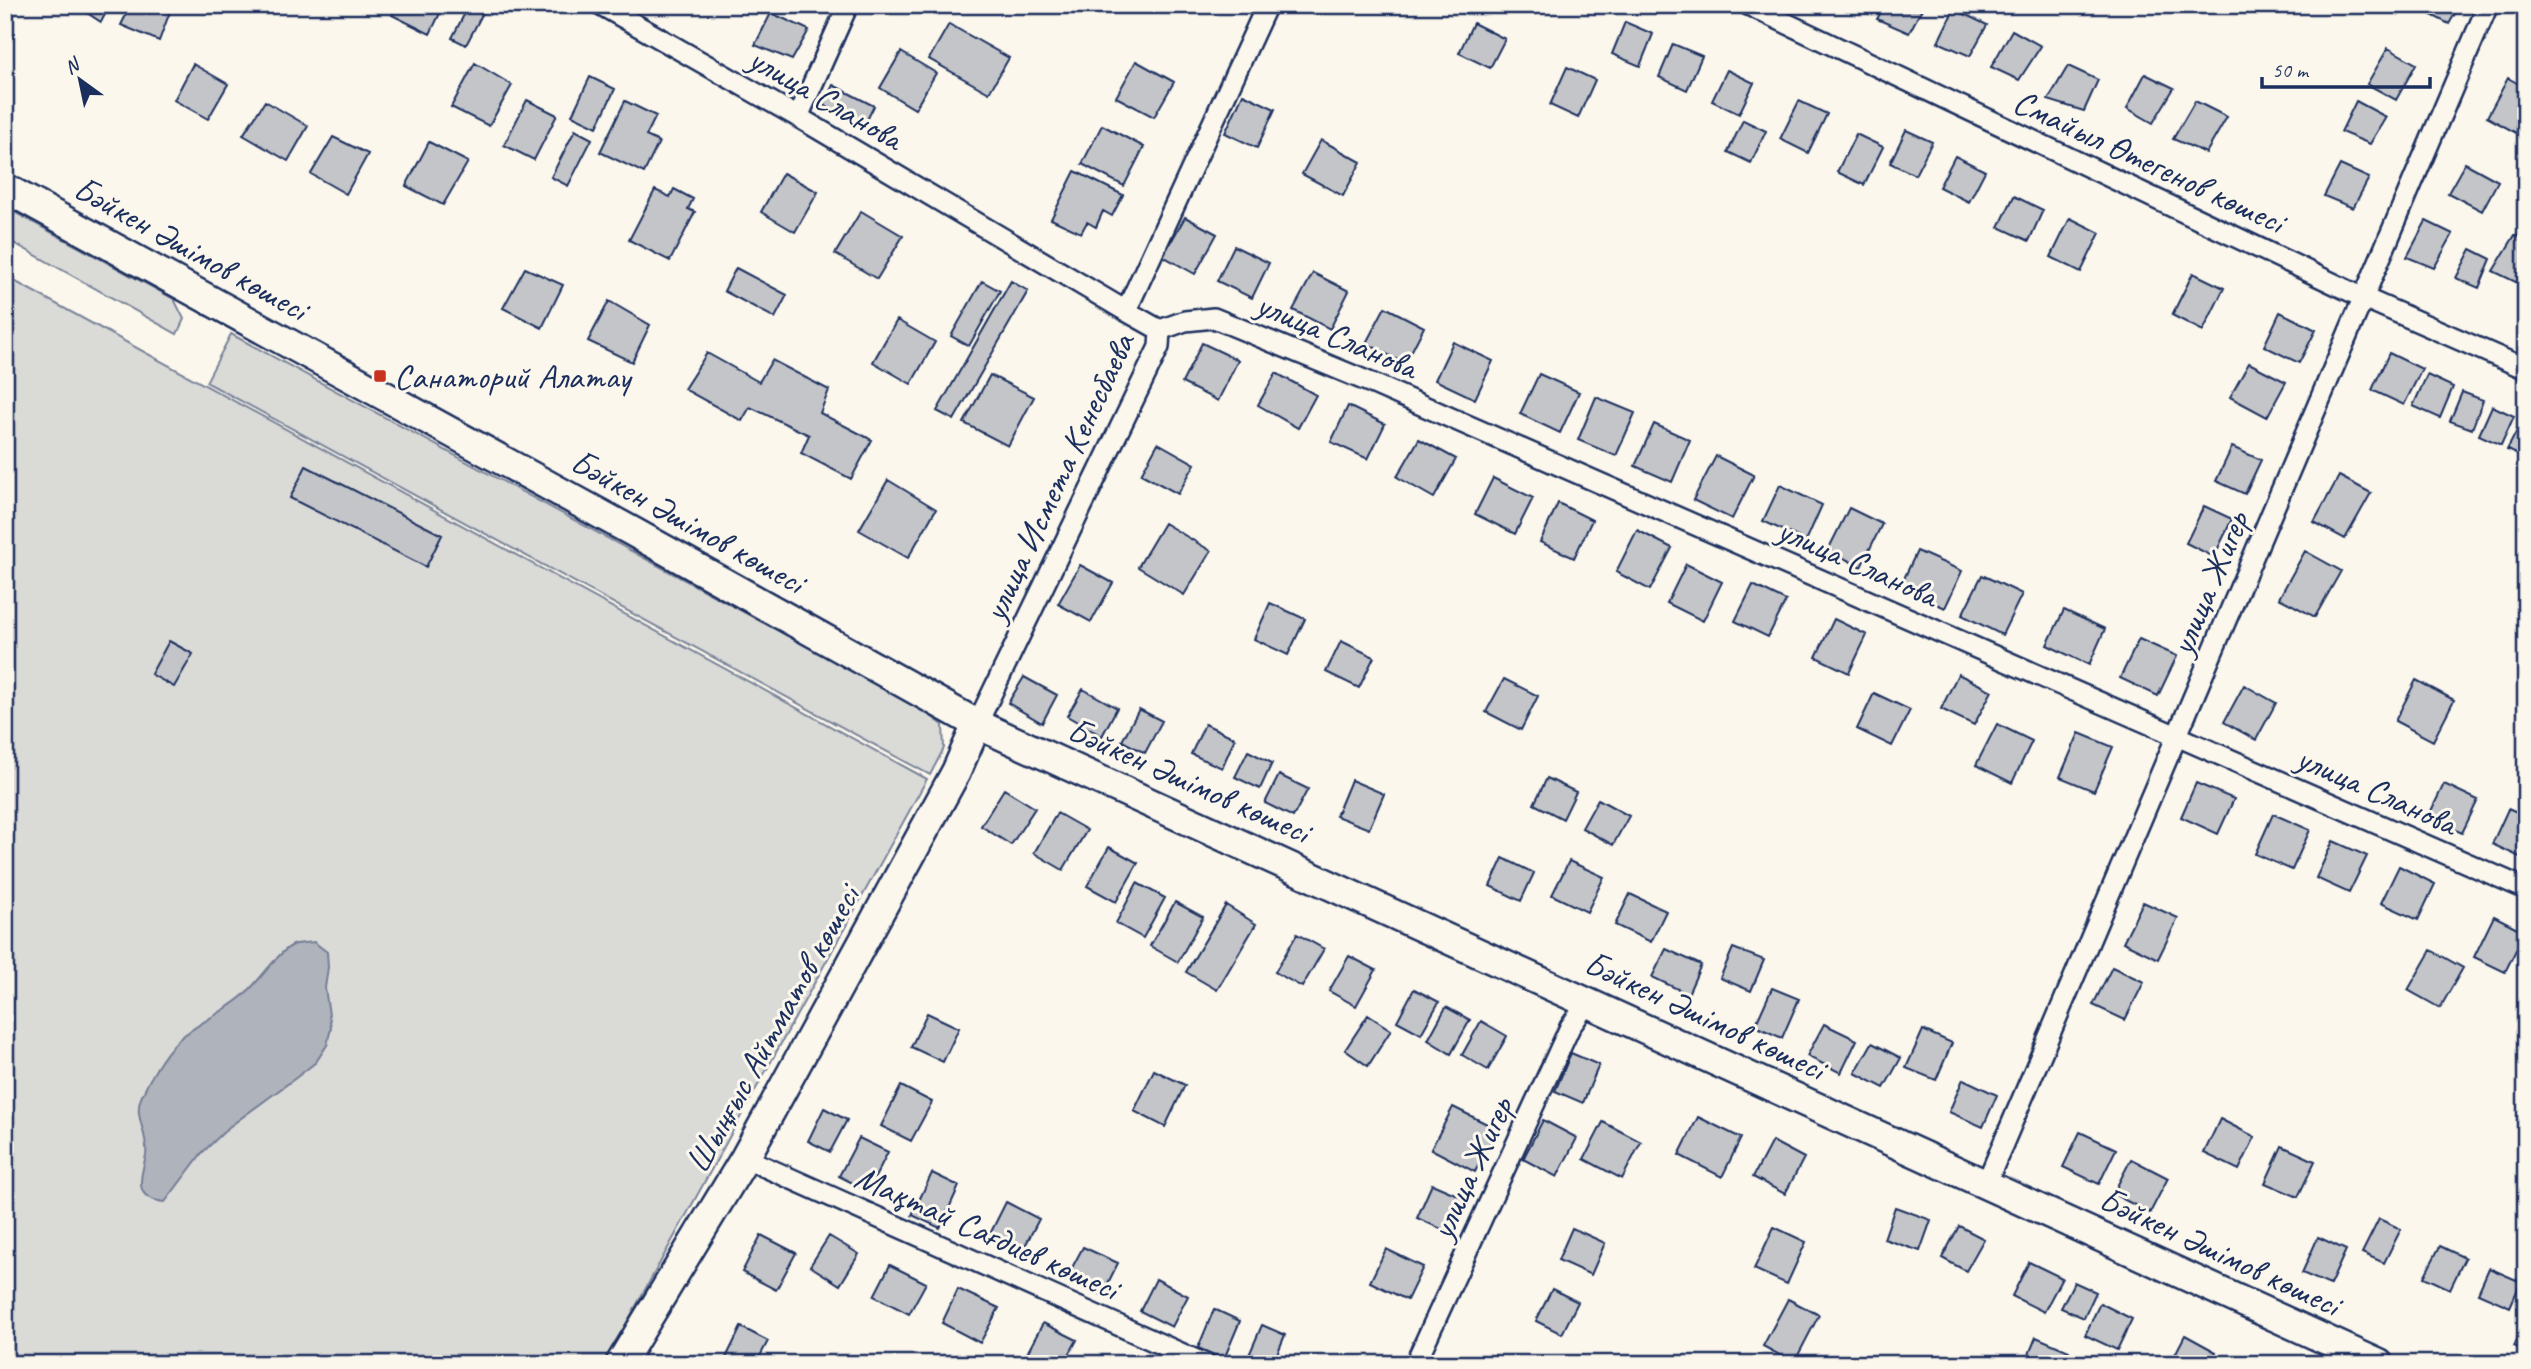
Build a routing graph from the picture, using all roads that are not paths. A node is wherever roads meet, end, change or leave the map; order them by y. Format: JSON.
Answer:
{"nodes":[{"id":1,"x":601,"y":5,"type":"edge"},
{"id":2,"x":848,"y":5,"type":"edge"},
{"id":3,"x":1267,"y":5,"type":"edge"},
{"id":4,"x":1748,"y":5,"type":"edge"},
{"id":5,"x":2488,"y":5,"type":"edge"},
{"id":6,"x":797,"y":117,"type":"junction"},
{"id":7,"x":5,"y":188,"type":"edge"},
{"id":8,"x":2364,"y":298,"type":"junction"},
{"id":9,"x":1126,"y":311,"type":"junction"},
{"id":10,"x":1160,"y":330,"type":"junction"},
{"id":11,"x":2526,"y":369,"type":"edge"},
{"id":12,"x":976,"y":724,"type":"junction"},
{"id":13,"x":2178,"y":737,"type":"junction"},
{"id":14,"x":2526,"y":889,"type":"edge"},
{"id":15,"x":1588,"y":1002,"type":"junction"},
{"id":16,"x":745,"y":1158,"type":"junction"},
{"id":17,"x":1986,"y":1184,"type":"junction"},
{"id":18,"x":620,"y":1364,"type":"edge"},
{"id":19,"x":1205,"y":1364,"type":"edge"},
{"id":20,"x":1415,"y":1364,"type":"edge"},
{"id":21,"x":2379,"y":1364,"type":"edge"}],
"edges":[{"from":1,"to":6,"type":"street","name":"улица Сланова"},
{"from":2,"to":6,"type":"street"},
{"from":3,"to":9,"type":"street","name":"улица Исмета Кенесбаева"},
{"from":4,"to":8,"type":"street","name":"Смайыл Өтегенов көшесі"},
{"from":5,"to":8,"type":"street","name":"улица Жигер"},
{"from":6,"to":9,"type":"street","name":"улица Сланова"},
{"from":7,"to":12,"type":"main road","name":"Бәйкен Әшімов көшесі"},
{"from":8,"to":11,"type":"street","name":"Смайыл Өтегенов көшесі"},
{"from":8,"to":13,"type":"street","name":"улица Жигер"},
{"from":9,"to":10,"type":"street","name":"улица Исмета Кенесбаева"},
{"from":10,"to":12,"type":"street","name":"улица Исмета Кенесбаева"},
{"from":10,"to":13,"type":"street","name":"улица Сланова"},
{"from":12,"to":15,"type":"main road","name":"Бәйкен Әшімов көшесі"},
{"from":12,"to":16,"type":"main road","name":"Шыңғыс Айтматов көшесі"},
{"from":13,"to":14,"type":"street","name":"улица Сланова"},
{"from":13,"to":17,"type":"street","name":"улица Жигер"},
{"from":15,"to":17,"type":"main road","name":"Бәйкен Әшімов көшесі"},
{"from":15,"to":20,"type":"street","name":"улица Жигер"},
{"from":16,"to":18,"type":"main road","name":"Шыңғыс Айтматов көшесі"},
{"from":16,"to":19,"type":"street","name":"Мақтай Сағдиев көшесі"},
{"from":17,"to":21,"type":"main road","name":"Бәйкен Әшімов көшесі"}]}
